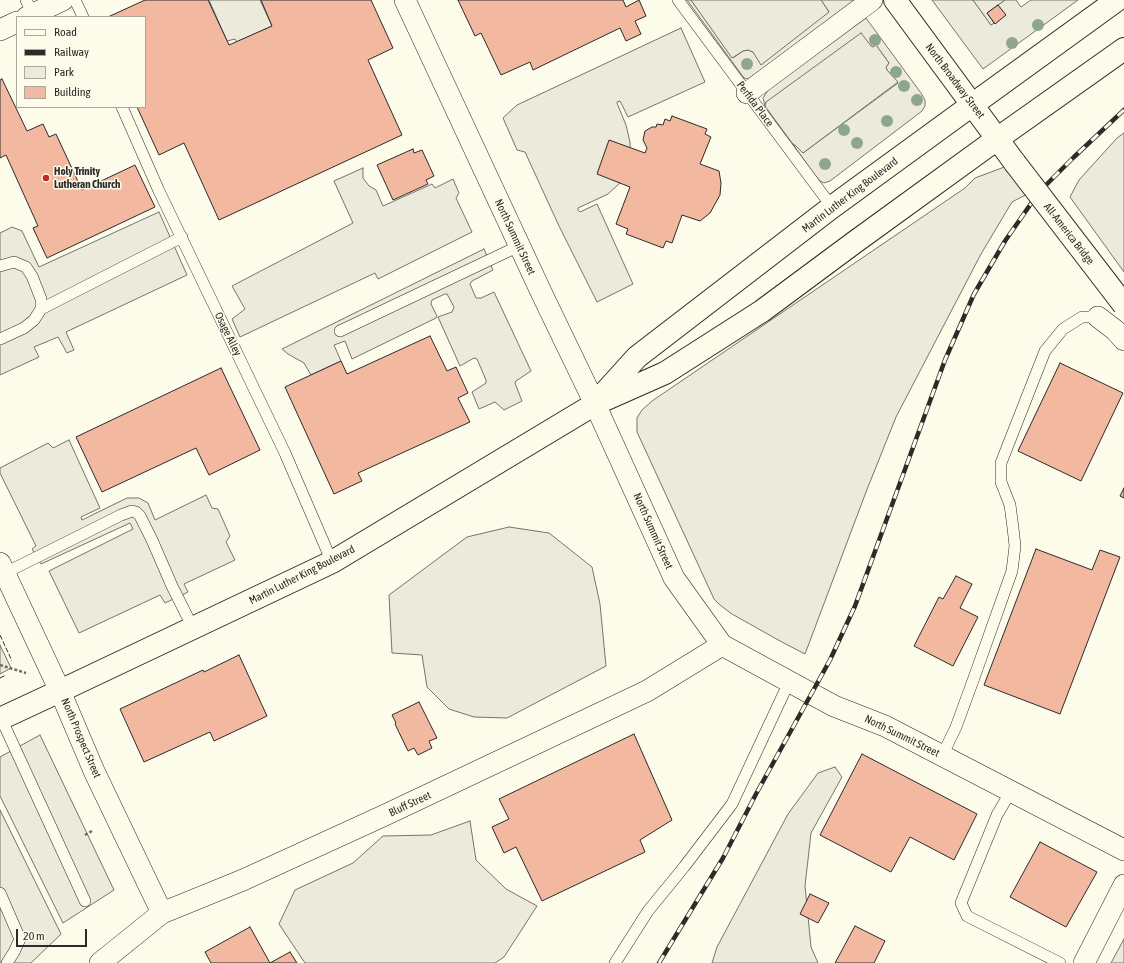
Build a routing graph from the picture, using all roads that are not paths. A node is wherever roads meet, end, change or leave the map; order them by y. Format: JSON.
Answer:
{"nodes":[{"id":1,"x":63,"y":0,"type":"edge"},
{"id":2,"x":75,"y":0,"type":"edge"},
{"id":3,"x":405,"y":0,"type":"edge"},
{"id":4,"x":678,"y":0,"type":"edge"},
{"id":5,"x":872,"y":0,"type":"edge"},
{"id":6,"x":895,"y":0,"type":"edge"},
{"id":7,"x":1117,"y":0,"type":"edge"},
{"id":8,"x":26,"y":13,"type":"edge"},
{"id":9,"x":83,"y":16,"type":"edge"},
{"id":10,"x":16,"y":20,"type":"edge"},
{"id":11,"x":0,"y":30,"type":"edge"},
{"id":12,"x":1124,"y":49,"type":"edge"},
{"id":13,"x":747,"y":93,"type":"junction"},
{"id":14,"x":972,"y":105,"type":"junction"},
{"id":15,"x":122,"y":108,"type":"edge"},
{"id":16,"x":998,"y":139,"type":"junction"},
{"id":17,"x":1014,"y":163,"type":"joint"},
{"id":18,"x":832,"y":208,"type":"junction"},
{"id":19,"x":182,"y":238,"type":"junction"},
{"id":20,"x":520,"y":246,"type":"junction"},
{"id":21,"x":0,"y":266,"type":"edge"},
{"id":22,"x":1124,"y":305,"type":"edge"},
{"id":23,"x":41,"y":310,"type":"junction"},
{"id":24,"x":1098,"y":317,"type":"joint"},
{"id":25,"x":340,"y":330,"type":"dead end"},
{"id":26,"x":0,"y":339,"type":"edge"},
{"id":27,"x":1124,"y":340,"type":"edge"},
{"id":28,"x":595,"y":404,"type":"junction"},
{"id":29,"x":332,"y":562,"type":"junction"},
{"id":30,"x":2,"y":568,"type":"edge"},
{"id":31,"x":193,"y":628,"type":"junction"},
{"id":32,"x":722,"y":645,"type":"junction"},
{"id":33,"x":789,"y":682,"type":"junction"},
{"id":34,"x":60,"y":691,"type":"junction"},
{"id":35,"x":1,"y":718,"type":"edge"},
{"id":36,"x":942,"y":756,"type":"junction"},
{"id":37,"x":1011,"y":791,"type":"junction"},
{"id":38,"x":1124,"y":850,"type":"edge"},
{"id":39,"x":1124,"y":885,"type":"edge"},
{"id":40,"x":0,"y":893,"type":"edge"},
{"id":41,"x":85,"y":901,"type":"dead end"},
{"id":42,"x":162,"y":914,"type":"junction"},
{"id":43,"x":7,"y":963,"type":"edge"},
{"id":44,"x":100,"y":963,"type":"edge"},
{"id":45,"x":615,"y":963,"type":"edge"},
{"id":46,"x":1060,"y":963,"type":"edge"},
{"id":47,"x":1084,"y":963,"type":"edge"}],
"edges":[{"from":1,"to":8,"type":"street"},
{"from":2,"to":9,"type":"lane"},
{"from":3,"to":20,"type":"street","name":"North Summit Street"},
{"from":4,"to":13,"type":"lane","name":"Perfida Place"},
{"from":5,"to":13,"type":"street"},
{"from":6,"to":14,"type":"main road","name":"North Broadway Street"},
{"from":7,"to":14,"type":"main road","name":"Martin Luther King Boulevard"},
{"from":10,"to":11,"type":"street"},
{"from":12,"to":16,"type":"main road","name":"Martin Luther King Boulevard"},
{"from":13,"to":18,"type":"lane","name":"Perfida Place"},
{"from":14,"to":16,"type":"main road","name":"North Broadway Street"},
{"from":14,"to":18,"type":"main road","name":"Martin Luther King Boulevard"},
{"from":15,"to":19,"type":"lane","name":"Osage Alley"},
{"from":16,"to":17,"type":"main road","name":"North Broadway Street"},
{"from":16,"to":28,"type":"main road","name":"Martin Luther King Boulevard"},
{"from":17,"to":22,"type":"main road","name":"All-America Bridge","bridge":true},
{"from":18,"to":28,"type":"main road","name":"Martin Luther King Boulevard"},
{"from":19,"to":23,"type":"lane"},
{"from":19,"to":29,"type":"lane","name":"Osage Alley"},
{"from":20,"to":25,"type":"lane"},
{"from":20,"to":28,"type":"street","name":"North Summit Street"},
{"from":21,"to":23,"type":"lane"},
{"from":23,"to":26,"type":"lane"},
{"from":24,"to":27,"type":"street"},
{"from":24,"to":36,"type":"lane"},
{"from":28,"to":29,"type":"main road","name":"Martin Luther King Boulevard"},
{"from":28,"to":32,"type":"street","name":"North Summit Street"},
{"from":29,"to":31,"type":"main road","name":"Martin Luther King Boulevard"},
{"from":30,"to":31,"type":"lane"},
{"from":30,"to":34,"type":"street","name":"North Prospect Street"},
{"from":31,"to":34,"type":"main road","name":"Martin Luther King Boulevard"},
{"from":32,"to":33,"type":"street","name":"North Summit Street"},
{"from":32,"to":42,"type":"street","name":"Bluff Street"},
{"from":33,"to":36,"type":"street","name":"North Summit Street"},
{"from":33,"to":45,"type":"lane"},
{"from":34,"to":35,"type":"main road","name":"Martin Luther King Boulevard"},
{"from":34,"to":42,"type":"street","name":"North Prospect Street"},
{"from":35,"to":41,"type":"lane"},
{"from":36,"to":37,"type":"street","name":"North Summit Street"},
{"from":37,"to":38,"type":"street","name":"North Summit Street"},
{"from":37,"to":46,"type":"lane"},
{"from":39,"to":47,"type":"street"},
{"from":40,"to":43,"type":"lane"},
{"from":42,"to":44,"type":"street","name":"Bluff Street"}]}
